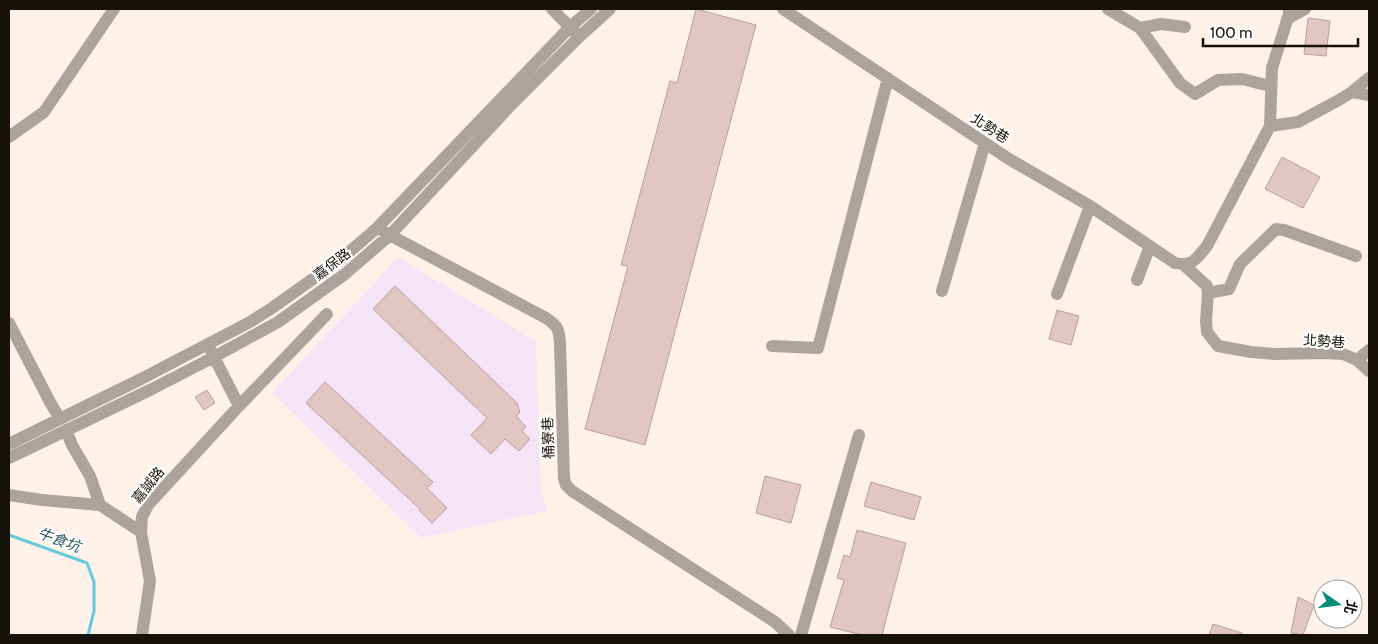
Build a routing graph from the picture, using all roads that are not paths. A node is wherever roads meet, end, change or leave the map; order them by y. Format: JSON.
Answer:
{"nodes":[{"id":1,"x":114,"y":9,"type":"edge"},
{"id":2,"x":552,"y":9,"type":"edge"},
{"id":3,"x":591,"y":9,"type":"edge"},
{"id":4,"x":610,"y":9,"type":"edge"},
{"id":5,"x":783,"y":9,"type":"edge"},
{"id":6,"x":1108,"y":9,"type":"edge"},
{"id":7,"x":1304,"y":9,"type":"edge"},
{"id":8,"x":1288,"y":14,"type":"edge"},
{"id":9,"x":1140,"y":28,"type":"junction"},
{"id":10,"x":1185,"y":28,"type":"dead end"},
{"id":11,"x":574,"y":32,"type":"junction"},
{"id":12,"x":888,"y":78,"type":"junction"},
{"id":13,"x":1369,"y":78,"type":"edge"},
{"id":14,"x":1270,"y":86,"type":"junction"},
{"id":15,"x":1352,"y":92,"type":"junction"},
{"id":16,"x":1369,"y":95,"type":"edge"},
{"id":17,"x":1270,"y":126,"type":"junction"},
{"id":18,"x":9,"y":137,"type":"edge"},
{"id":19,"x":985,"y":143,"type":"junction"},
{"id":20,"x":1090,"y":206,"type":"junction"},
{"id":21,"x":377,"y":228,"type":"junction"},
{"id":22,"x":390,"y":235,"type":"junction"},
{"id":23,"x":1150,"y":246,"type":"junction"},
{"id":24,"x":1356,"y":256,"type":"dead end"},
{"id":25,"x":1184,"y":265,"type":"junction"},
{"id":26,"x":1137,"y":280,"type":"dead end"},
{"id":27,"x":942,"y":291,"type":"dead end"},
{"id":28,"x":1208,"y":293,"type":"junction"},
{"id":29,"x":1057,"y":294,"type":"dead end"},
{"id":30,"x":327,"y":314,"type":"dead end"},
{"id":31,"x":9,"y":322,"type":"edge"},
{"id":32,"x":208,"y":345,"type":"junction"},
{"id":33,"x":772,"y":346,"type":"dead end"},
{"id":34,"x":1369,"y":350,"type":"edge"},
{"id":35,"x":214,"y":357,"type":"junction"},
{"id":36,"x":1356,"y":360,"type":"junction"},
{"id":37,"x":1369,"y":371,"type":"edge"},
{"id":38,"x":239,"y":406,"type":"junction"},
{"id":39,"x":63,"y":424,"type":"junction"},
{"id":40,"x":859,"y":434,"type":"dead end"},
{"id":41,"x":9,"y":444,"type":"edge"},
{"id":42,"x":9,"y":458,"type":"edge"},
{"id":43,"x":9,"y":495,"type":"edge"},
{"id":44,"x":100,"y":505,"type":"junction"},
{"id":45,"x":141,"y":532,"type":"junction"},
{"id":46,"x":142,"y":635,"type":"edge"},
{"id":47,"x":789,"y":635,"type":"edge"},
{"id":48,"x":801,"y":635,"type":"edge"}],
"edges":[{"from":1,"to":18,"type":"street"},
{"from":2,"to":11,"type":"street"},
{"from":3,"to":11,"type":"street","name":"嘉保路"},
{"from":4,"to":11,"type":"street","name":"嘉保路"},
{"from":5,"to":12,"type":"street","name":"北勢巷"},
{"from":6,"to":9,"type":"street"},
{"from":7,"to":8,"type":"street"},
{"from":8,"to":14,"type":"street"},
{"from":9,"to":10,"type":"street"},
{"from":9,"to":14,"type":"street"},
{"from":11,"to":21,"type":"street","name":"嘉保路"},
{"from":11,"to":22,"type":"street","name":"嘉保路"},
{"from":12,"to":19,"type":"street","name":"北勢巷"},
{"from":12,"to":33,"type":"street"},
{"from":13,"to":15,"type":"street"},
{"from":14,"to":17,"type":"street"},
{"from":15,"to":16,"type":"street"},
{"from":15,"to":17,"type":"street"},
{"from":17,"to":25,"type":"street"},
{"from":19,"to":20,"type":"street","name":"北勢巷"},
{"from":19,"to":27,"type":"street"},
{"from":20,"to":23,"type":"street","name":"北勢巷"},
{"from":20,"to":29,"type":"street"},
{"from":21,"to":22,"type":"street","name":"桶寮巷"},
{"from":21,"to":32,"type":"street","name":"嘉保路"},
{"from":22,"to":35,"type":"street","name":"嘉保路"},
{"from":22,"to":47,"type":"street","name":"桶寮巷"},
{"from":23,"to":25,"type":"street","name":"北勢巷"},
{"from":23,"to":26,"type":"street"},
{"from":24,"to":28,"type":"street"},
{"from":25,"to":28,"type":"street","name":"北勢巷"},
{"from":28,"to":36,"type":"street","name":"北勢巷"},
{"from":30,"to":38,"type":"street","name":"嘉誠路"},
{"from":31,"to":39,"type":"street"},
{"from":32,"to":35,"type":"street"},
{"from":32,"to":39,"type":"street","name":"嘉保路"},
{"from":34,"to":36,"type":"street","name":"北勢巷"},
{"from":35,"to":38,"type":"street"},
{"from":35,"to":39,"type":"street","name":"嘉保路"},
{"from":36,"to":37,"type":"street"},
{"from":38,"to":45,"type":"street","name":"嘉誠路"},
{"from":39,"to":41,"type":"street","name":"嘉保路"},
{"from":39,"to":42,"type":"street","name":"嘉保路"},
{"from":39,"to":44,"type":"street"},
{"from":40,"to":48,"type":"street"},
{"from":43,"to":44,"type":"street"},
{"from":44,"to":45,"type":"street"},
{"from":45,"to":46,"type":"street","name":"嘉誠路"}]}
